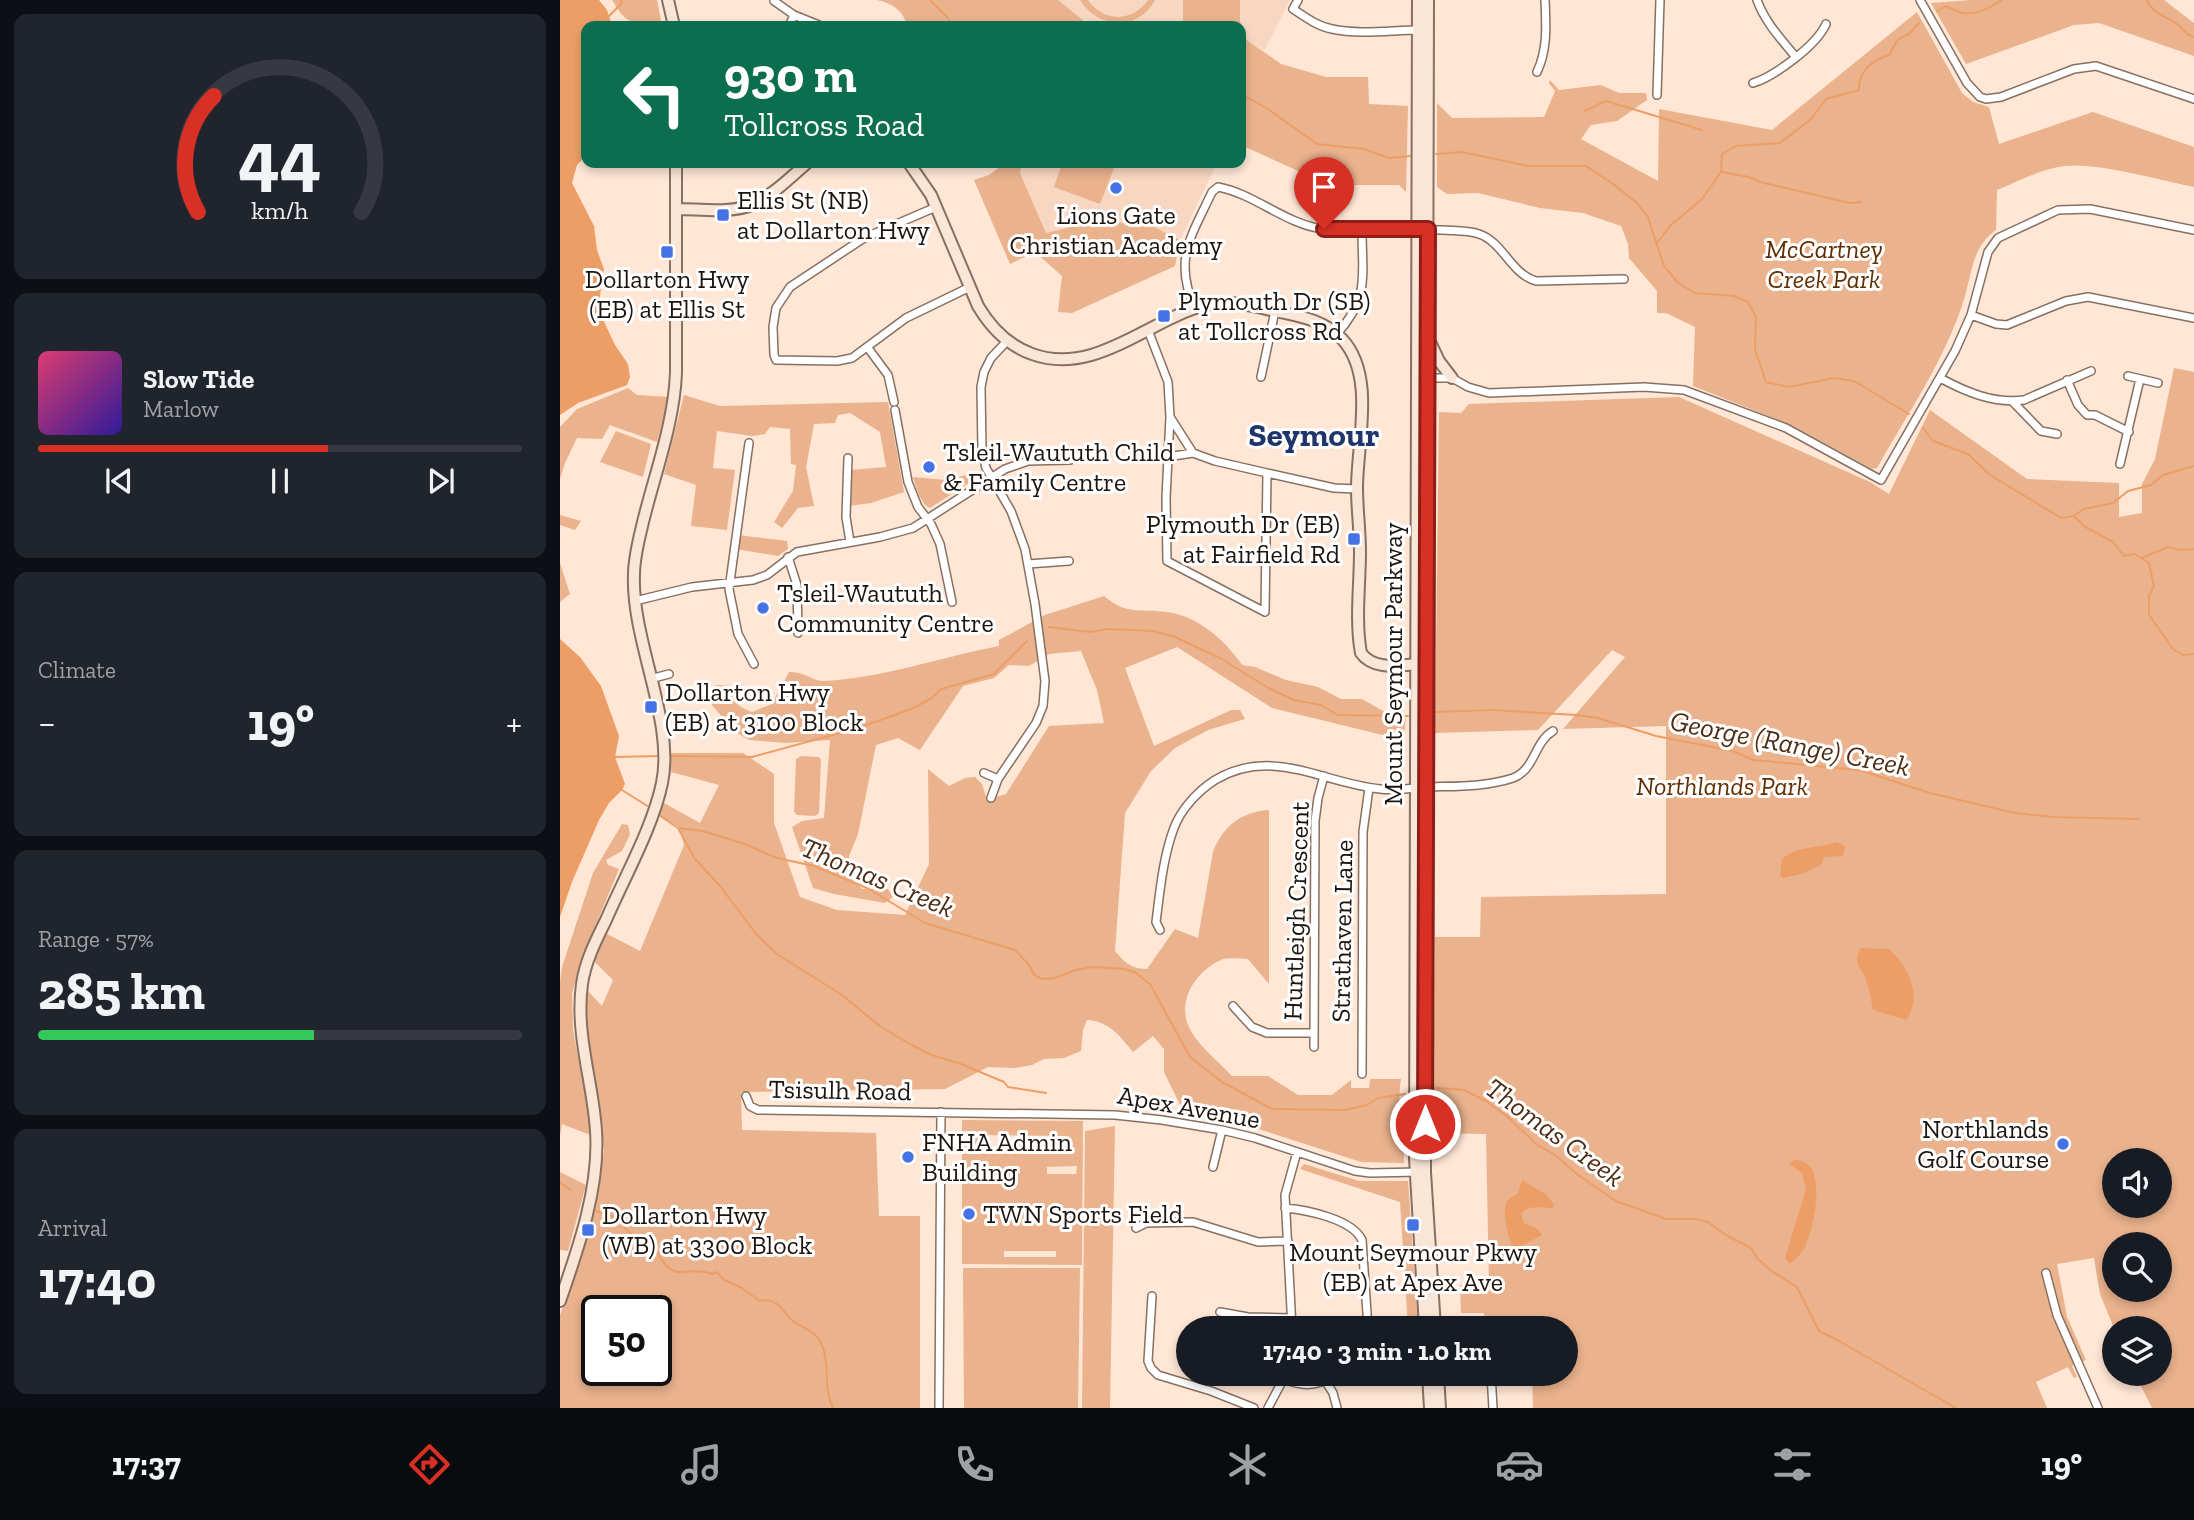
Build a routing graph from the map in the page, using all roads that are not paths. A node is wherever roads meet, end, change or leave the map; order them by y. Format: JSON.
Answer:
{"nodes":[{"id":1,"x":668,"y":0,"type":"edge"},
{"id":2,"x":1298,"y":0,"type":"edge"},
{"id":3,"x":1418,"y":0,"type":"edge"},
{"id":4,"x":1428,"y":0,"type":"edge"},
{"id":5,"x":1545,"y":0,"type":"edge"},
{"id":6,"x":1660,"y":0,"type":"edge"},
{"id":7,"x":1758,"y":0,"type":"edge"},
{"id":8,"x":1920,"y":0,"type":"edge"},
{"id":9,"x":775,"y":1,"type":"edge"},
{"id":10,"x":794,"y":15,"type":"junction"},
{"id":11,"x":673,"y":21,"type":"edge"},
{"id":12,"x":791,"y":21,"type":"edge"},
{"id":13,"x":809,"y":21,"type":"edge"},
{"id":14,"x":1826,"y":24,"type":"dead end"},
{"id":15,"x":1423,"y":30,"type":"junction"},
{"id":16,"x":1795,"y":56,"type":"junction"},
{"id":17,"x":1538,"y":72,"type":"dead end"},
{"id":18,"x":1753,"y":83,"type":"dead end"},
{"id":19,"x":1657,"y":95,"type":"dead end"},
{"id":20,"x":2194,"y":99,"type":"edge"},
{"id":21,"x":676,"y":168,"type":"edge"},
{"id":22,"x":797,"y":168,"type":"edge"},
{"id":23,"x":913,"y":168,"type":"edge"},
{"id":24,"x":936,"y":207,"type":"junction"},
{"id":25,"x":676,"y":209,"type":"junction"},
{"id":26,"x":1422,"y":229,"type":"junction"},
{"id":27,"x":1362,"y":230,"type":"junction"},
{"id":28,"x":2194,"y":230,"type":"edge"},
{"id":29,"x":1624,"y":279,"type":"dead end"},
{"id":30,"x":970,"y":287,"type":"junction"},
{"id":31,"x":1195,"y":309,"type":"junction"},
{"id":32,"x":1275,"y":311,"type":"junction"},
{"id":33,"x":1971,"y":315,"type":"junction"},
{"id":34,"x":2194,"y":317,"type":"edge"},
{"id":35,"x":1147,"y":330,"type":"junction"},
{"id":36,"x":1337,"y":334,"type":"junction"},
{"id":37,"x":1429,"y":339,"type":"junction"},
{"id":38,"x":1007,"y":341,"type":"junction"},
{"id":39,"x":868,"y":348,"type":"junction"},
{"id":40,"x":2091,"y":371,"type":"dead end"},
{"id":41,"x":2127,"y":376,"type":"dead end"},
{"id":42,"x":1261,"y":377,"type":"dead end"},
{"id":43,"x":1423,"y":378,"type":"junction"},
{"id":44,"x":1451,"y":378,"type":"junction"},
{"id":45,"x":1940,"y":378,"type":"junction"},
{"id":46,"x":2140,"y":379,"type":"junction"},
{"id":47,"x":2067,"y":380,"type":"junction"},
{"id":48,"x":2158,"y":383,"type":"dead end"},
{"id":49,"x":2013,"y":402,"type":"junction"},
{"id":50,"x":1170,"y":417,"type":"junction"},
{"id":51,"x":2129,"y":432,"type":"junction"},
{"id":52,"x":2057,"y":435,"type":"dead end"},
{"id":53,"x":749,"y":443,"type":"dead end"},
{"id":54,"x":1193,"y":453,"type":"junction"},
{"id":55,"x":1167,"y":457,"type":"junction"},
{"id":56,"x":848,"y":458,"type":"dead end"},
{"id":57,"x":1070,"y":460,"type":"dead end"},
{"id":58,"x":2120,"y":464,"type":"dead end"},
{"id":59,"x":1267,"y":473,"type":"junction"},
{"id":60,"x":992,"y":477,"type":"junction"},
{"id":61,"x":1357,"y":489,"type":"junction"},
{"id":62,"x":928,"y":520,"type":"junction"},
{"id":63,"x":850,"y":542,"type":"junction"},
{"id":64,"x":788,"y":557,"type":"junction"},
{"id":65,"x":1069,"y":561,"type":"dead end"},
{"id":66,"x":1028,"y":564,"type":"junction"},
{"id":67,"x":730,"y":581,"type":"junction"},
{"id":68,"x":635,"y":601,"type":"junction"},
{"id":69,"x":952,"y":602,"type":"dead end"},
{"id":70,"x":798,"y":634,"type":"dead end"},
{"id":71,"x":754,"y":664,"type":"dead end"},
{"id":72,"x":1421,"y":664,"type":"junction"},
{"id":73,"x":669,"y":674,"type":"dead end"},
{"id":74,"x":650,"y":679,"type":"junction"},
{"id":75,"x":1553,"y":731,"type":"dead end"},
{"id":76,"x":984,"y":773,"type":"dead end"},
{"id":77,"x":1324,"y":776,"type":"junction"},
{"id":78,"x":998,"y":779,"type":"junction"},
{"id":79,"x":1369,"y":788,"type":"junction"},
{"id":80,"x":1421,"y":788,"type":"junction"},
{"id":81,"x":991,"y":798,"type":"dead end"},
{"id":82,"x":1160,"y":930,"type":"dead end"},
{"id":83,"x":1233,"y":1006,"type":"dead end"},
{"id":84,"x":1313,"y":1033,"type":"junction"},
{"id":85,"x":1314,"y":1047,"type":"dead end"},
{"id":86,"x":1362,"y":1074,"type":"dead end"},
{"id":87,"x":747,"y":1096,"type":"dead end"},
{"id":88,"x":941,"y":1112,"type":"junction"},
{"id":89,"x":1222,"y":1130,"type":"junction"},
{"id":90,"x":1297,"y":1152,"type":"junction"},
{"id":91,"x":1213,"y":1167,"type":"dead end"},
{"id":92,"x":1420,"y":1172,"type":"junction"},
{"id":93,"x":1285,"y":1208,"type":"junction"},
{"id":94,"x":1136,"y":1228,"type":"dead end"},
{"id":95,"x":1288,"y":1241,"type":"junction"},
{"id":96,"x":2046,"y":1273,"type":"dead end"},
{"id":97,"x":1152,"y":1296,"type":"dead end"},
{"id":98,"x":560,"y":1301,"type":"edge"},
{"id":99,"x":1220,"y":1312,"type":"dead end"},
{"id":100,"x":1244,"y":1316,"type":"edge"},
{"id":101,"x":1292,"y":1316,"type":"edge"},
{"id":102,"x":1367,"y":1316,"type":"edge"},
{"id":103,"x":1425,"y":1316,"type":"edge"},
{"id":104,"x":1434,"y":1316,"type":"edge"},
{"id":105,"x":1280,"y":1386,"type":"edge"},
{"id":106,"x":1329,"y":1386,"type":"edge"},
{"id":107,"x":1429,"y":1386,"type":"edge"},
{"id":108,"x":1439,"y":1386,"type":"edge"},
{"id":109,"x":1492,"y":1386,"type":"edge"},
{"id":110,"x":939,"y":1408,"type":"edge"},
{"id":111,"x":1254,"y":1408,"type":"edge"},
{"id":112,"x":1268,"y":1408,"type":"edge"},
{"id":113,"x":1338,"y":1408,"type":"edge"},
{"id":114,"x":1430,"y":1408,"type":"edge"},
{"id":115,"x":1440,"y":1408,"type":"edge"},
{"id":116,"x":1493,"y":1408,"type":"edge"},
{"id":117,"x":2098,"y":1408,"type":"edge"}],
"edges":[{"from":1,"to":11,"type":"street"},
{"from":2,"to":15,"type":"street"},
{"from":3,"to":15,"type":"street","name":"Mount Seymour Parkway"},
{"from":4,"to":15,"type":"street","name":"Mount Seymour Parkway"},
{"from":5,"to":17,"type":"street"},
{"from":6,"to":19,"type":"street"},
{"from":7,"to":16,"type":"street"},
{"from":8,"to":20,"type":"street"},
{"from":9,"to":10,"type":"street"},
{"from":10,"to":12,"type":"street"},
{"from":10,"to":13,"type":"street"},
{"from":14,"to":16,"type":"street"},
{"from":15,"to":26,"type":"street","name":"Mount Seymour Parkway"},
{"from":16,"to":18,"type":"street"},
{"from":21,"to":25,"type":"street"},
{"from":22,"to":25,"type":"street"},
{"from":23,"to":24,"type":"street"},
{"from":24,"to":30,"type":"street"},
{"from":24,"to":39,"type":"street"},
{"from":25,"to":68,"type":"street"},
{"from":26,"to":27,"type":"street"},
{"from":26,"to":29,"type":"street"},
{"from":26,"to":37,"type":"street","name":"Mount Seymour Parkway"},
{"from":26,"to":43,"type":"street","name":"Mount Seymour Parkway"},
{"from":27,"to":31,"type":"street"},
{"from":27,"to":36,"type":"street"},
{"from":28,"to":33,"type":"street"},
{"from":30,"to":38,"type":"street"},
{"from":30,"to":39,"type":"street"},
{"from":31,"to":32,"type":"street"},
{"from":31,"to":35,"type":"street"},
{"from":32,"to":36,"type":"street"},
{"from":32,"to":42,"type":"street"},
{"from":33,"to":34,"type":"street"},
{"from":33,"to":45,"type":"street"},
{"from":35,"to":38,"type":"street"},
{"from":35,"to":50,"type":"street"},
{"from":36,"to":61,"type":"street"},
{"from":37,"to":43,"type":"street","name":"Mount Seymour Parkway"},
{"from":37,"to":44,"type":"street"},
{"from":38,"to":60,"type":"street"},
{"from":39,"to":62,"type":"street"},
{"from":40,"to":47,"type":"street"},
{"from":41,"to":46,"type":"street"},
{"from":43,"to":44,"type":"street"},
{"from":43,"to":72,"type":"street","name":"Mount Seymour Parkway"},
{"from":44,"to":45,"type":"street"},
{"from":45,"to":49,"type":"street"},
{"from":46,"to":48,"type":"street"},
{"from":46,"to":51,"type":"street"},
{"from":47,"to":49,"type":"street"},
{"from":47,"to":51,"type":"street"},
{"from":49,"to":52,"type":"street"},
{"from":50,"to":54,"type":"street"},
{"from":50,"to":55,"type":"street"},
{"from":51,"to":58,"type":"street"},
{"from":53,"to":67,"type":"street"},
{"from":54,"to":55,"type":"street"},
{"from":54,"to":59,"type":"street"},
{"from":55,"to":59,"type":"street"},
{"from":56,"to":63,"type":"street"},
{"from":57,"to":60,"type":"street"},
{"from":59,"to":61,"type":"street"},
{"from":60,"to":62,"type":"street"},
{"from":60,"to":66,"type":"street"},
{"from":61,"to":72,"type":"street"},
{"from":62,"to":63,"type":"street"},
{"from":62,"to":69,"type":"street"},
{"from":63,"to":64,"type":"street"},
{"from":64,"to":67,"type":"street"},
{"from":64,"to":70,"type":"street"},
{"from":65,"to":66,"type":"street"},
{"from":66,"to":78,"type":"street"},
{"from":67,"to":68,"type":"street"},
{"from":67,"to":71,"type":"street"},
{"from":68,"to":74,"type":"street"},
{"from":72,"to":80,"type":"street","name":"Mount Seymour Parkway"},
{"from":73,"to":74,"type":"street"},
{"from":74,"to":98,"type":"street"},
{"from":75,"to":80,"type":"street"},
{"from":76,"to":78,"type":"street"},
{"from":77,"to":79,"type":"street"},
{"from":77,"to":82,"type":"street"},
{"from":77,"to":84,"type":"street","name":"Huntleigh Crescent"},
{"from":78,"to":81,"type":"street"},
{"from":79,"to":80,"type":"street"},
{"from":79,"to":86,"type":"street","name":"Strathaven Lane"},
{"from":80,"to":92,"type":"street","name":"Mount Seymour Parkway"},
{"from":83,"to":84,"type":"street"},
{"from":84,"to":85,"type":"street","name":"Huntleigh Crescent"},
{"from":87,"to":88,"type":"street","name":"Tsisulh Road"},
{"from":88,"to":89,"type":"street","name":"Apex Avenue"},
{"from":88,"to":110,"type":"street"},
{"from":89,"to":90,"type":"street","name":"Apex Avenue"},
{"from":89,"to":91,"type":"street"},
{"from":90,"to":92,"type":"street","name":"Apex Avenue"},
{"from":90,"to":93,"type":"street"},
{"from":92,"to":103,"type":"street","name":"Mount Seymour Parkway"},
{"from":92,"to":104,"type":"street","name":"Mount Seymour Parkway"},
{"from":93,"to":95,"type":"street"},
{"from":93,"to":102,"type":"street"},
{"from":94,"to":95,"type":"street"},
{"from":95,"to":101,"type":"street"},
{"from":96,"to":117,"type":"street"},
{"from":97,"to":111,"type":"street"},
{"from":99,"to":100,"type":"street"},
{"from":105,"to":112,"type":"street"},
{"from":106,"to":113,"type":"street"},
{"from":107,"to":114,"type":"street"},
{"from":108,"to":115,"type":"street"},
{"from":109,"to":116,"type":"street"}]}
